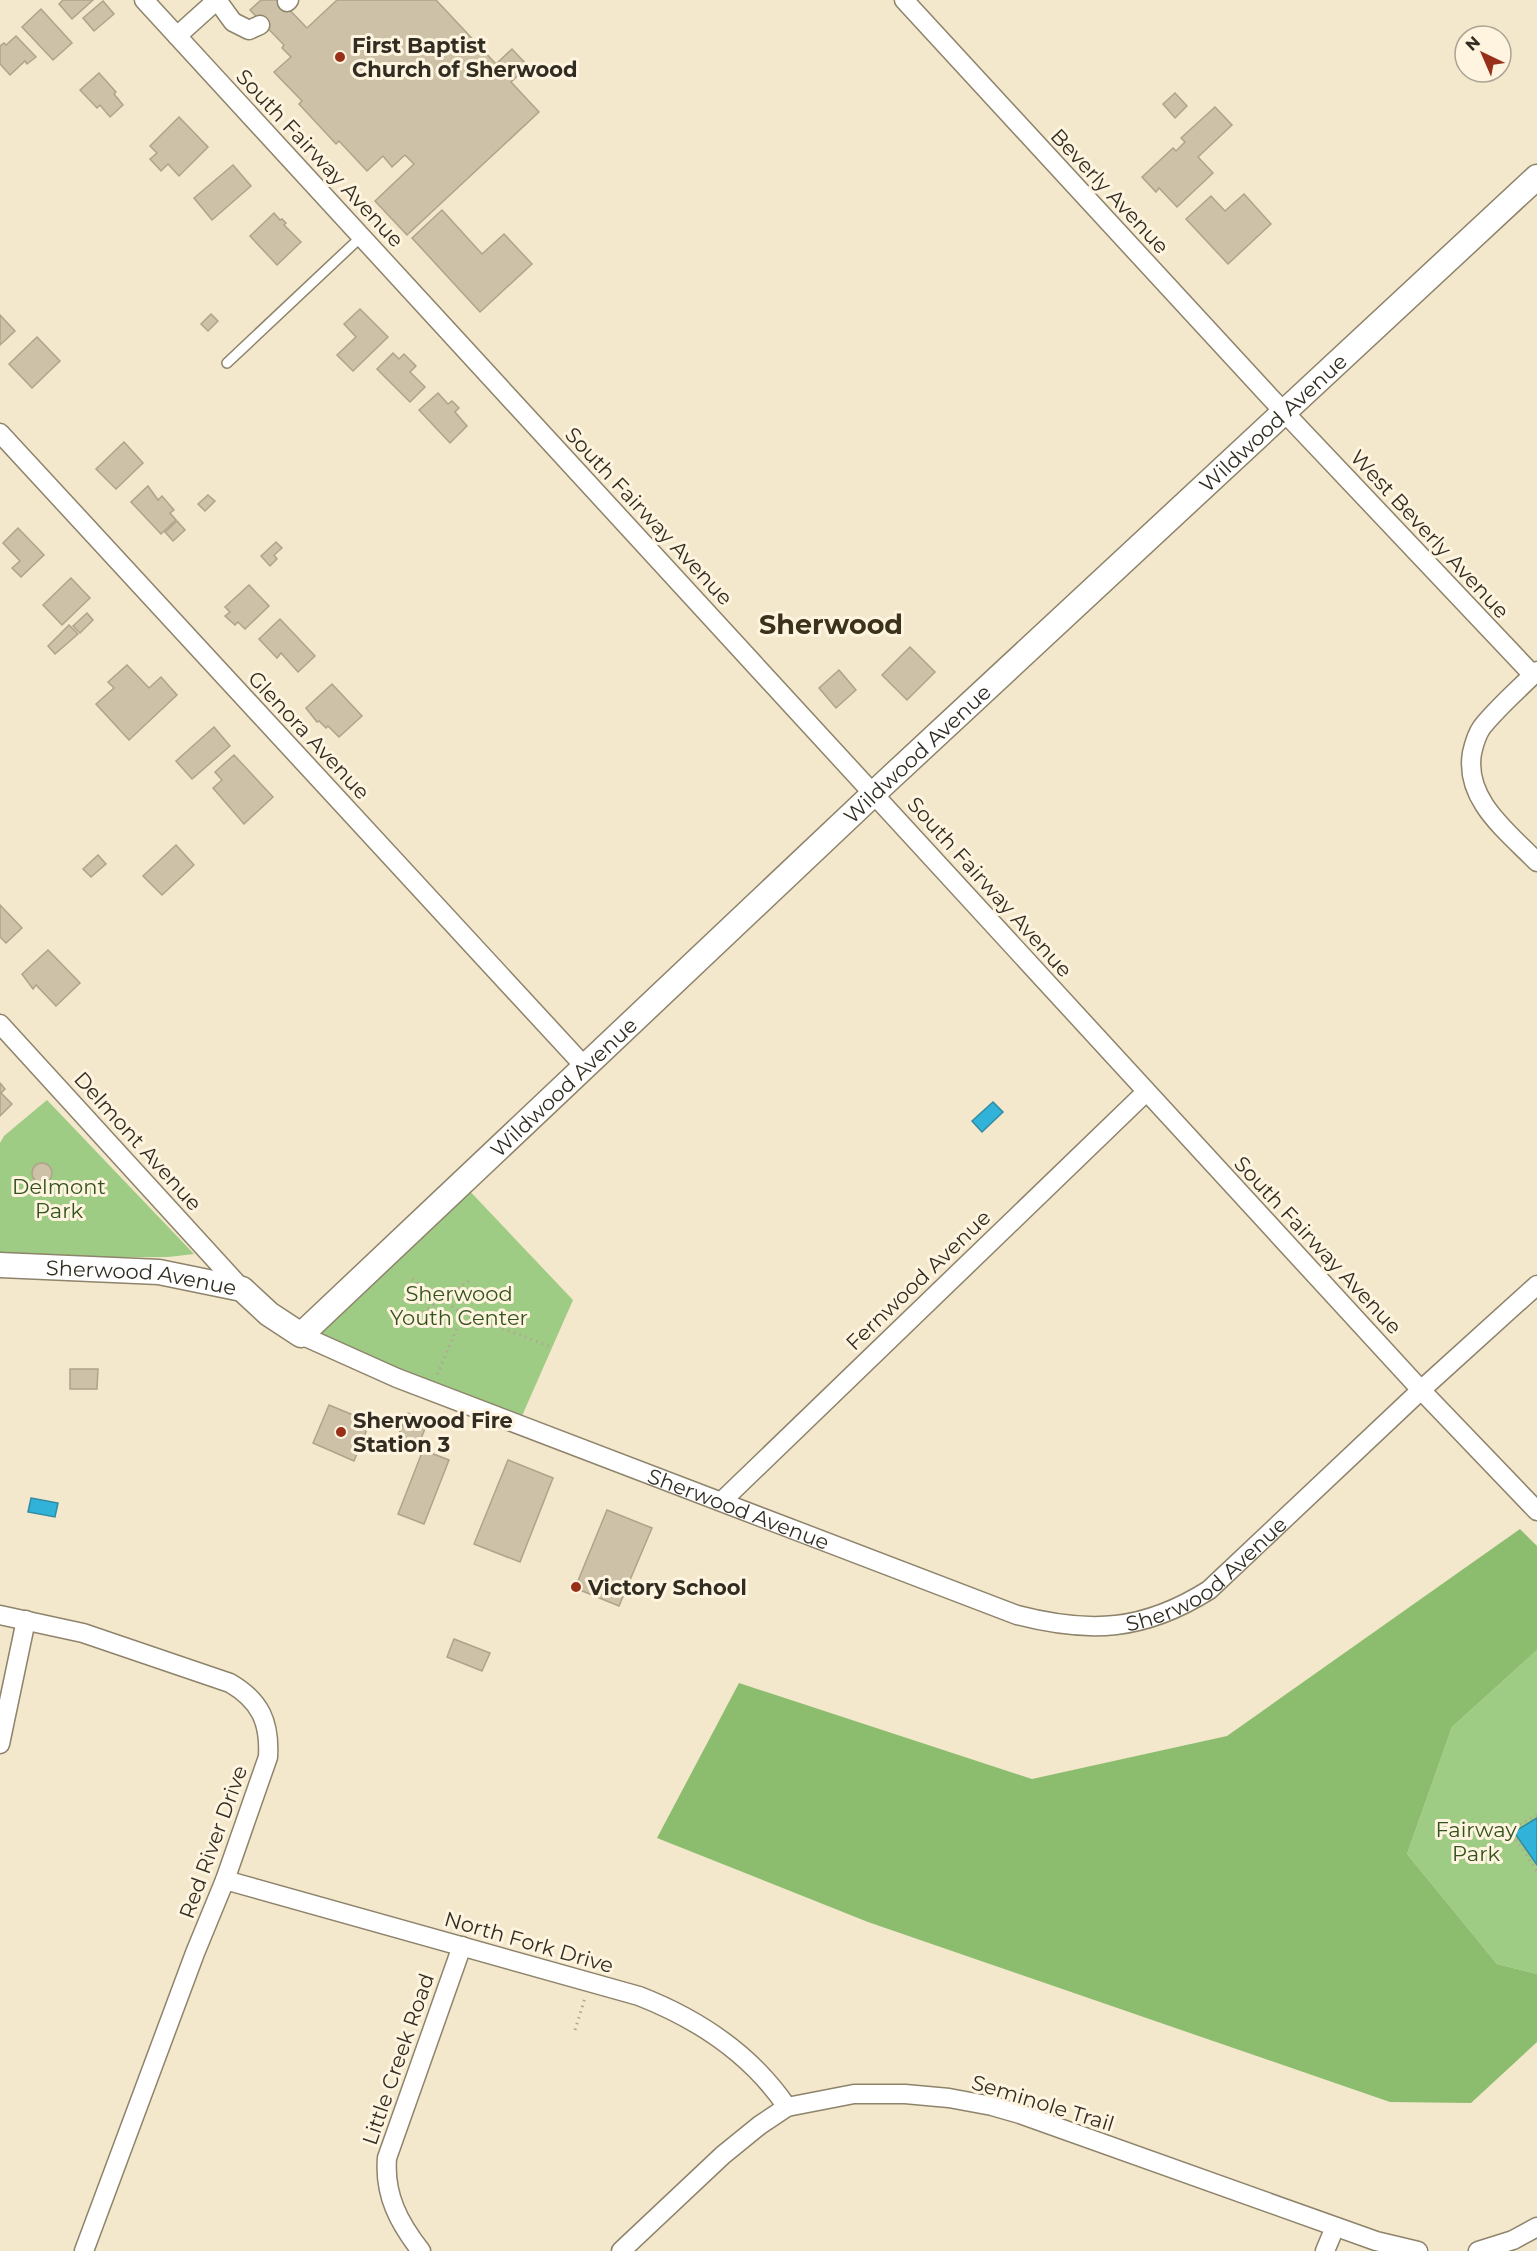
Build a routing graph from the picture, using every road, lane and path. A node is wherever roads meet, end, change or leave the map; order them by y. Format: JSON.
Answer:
{"nodes":[{"id":1,"x":144,"y":0,"type":"edge"},
{"id":2,"x":217,"y":0,"type":"edge"},
{"id":3,"x":904,"y":0,"type":"edge"},
{"id":4,"x":260,"y":25,"type":"dead end"},
{"id":5,"x":177,"y":36,"type":"junction"},
{"id":6,"x":1537,"y":177,"type":"edge"},
{"id":7,"x":362,"y":236,"type":"junction"},
{"id":8,"x":227,"y":363,"type":"dead end"},
{"id":9,"x":1283,"y":412,"type":"junction"},
{"id":10,"x":0,"y":433,"type":"edge"},
{"id":11,"x":1535,"y":673,"type":"edge"},
{"id":12,"x":874,"y":793,"type":"junction"},
{"id":13,"x":1537,"y":862,"type":"edge"},
{"id":14,"x":0,"y":1024,"type":"edge"},
{"id":15,"x":586,"y":1068,"type":"junction"},
{"id":16,"x":1146,"y":1092,"type":"junction"},
{"id":17,"x":0,"y":1265,"type":"edge"},
{"id":18,"x":412,"y":1279,"type":"dead end"},
{"id":19,"x":469,"y":1281,"type":"dead end"},
{"id":20,"x":1537,"y":1285,"type":"edge"},
{"id":21,"x":242,"y":1289,"type":"junction"},
{"id":22,"x":441,"y":1299,"type":"junction"},
{"id":23,"x":463,"y":1314,"type":"junction"},
{"id":24,"x":413,"y":1319,"type":"dead end"},
{"id":25,"x":301,"y":1335,"type":"junction"},
{"id":26,"x":552,"y":1347,"type":"dead end"},
{"id":27,"x":1421,"y":1390,"type":"junction"},
{"id":28,"x":430,"y":1391,"type":"junction"},
{"id":29,"x":722,"y":1501,"type":"junction"},
{"id":30,"x":1537,"y":1511,"type":"edge"},
{"id":31,"x":0,"y":1615,"type":"edge"},
{"id":32,"x":26,"y":1620,"type":"junction"},
{"id":33,"x":0,"y":1744,"type":"edge"},
{"id":34,"x":1537,"y":1815,"type":"edge"},
{"id":35,"x":1537,"y":1872,"type":"edge"},
{"id":36,"x":225,"y":1880,"type":"junction"},
{"id":37,"x":462,"y":1946,"type":"junction"},
{"id":38,"x":590,"y":1982,"type":"junction"},
{"id":39,"x":575,"y":2030,"type":"dead end"},
{"id":40,"x":787,"y":2107,"type":"junction"},
{"id":41,"x":1335,"y":2227,"type":"junction"},
{"id":42,"x":1537,"y":2227,"type":"edge"},
{"id":43,"x":84,"y":2251,"type":"edge"},
{"id":44,"x":421,"y":2251,"type":"edge"},
{"id":45,"x":621,"y":2251,"type":"edge"},
{"id":46,"x":1326,"y":2251,"type":"edge"},
{"id":47,"x":1418,"y":2251,"type":"edge"},
{"id":48,"x":1478,"y":2251,"type":"edge"}],
"edges":[{"from":1,"to":5,"type":"street","name":"South Fairway Avenue"},
{"from":2,"to":4,"type":"street"},
{"from":2,"to":5,"type":"street"},
{"from":3,"to":9,"type":"street","name":"Beverly Avenue"},
{"from":5,"to":7,"type":"street","name":"South Fairway Avenue"},
{"from":6,"to":9,"type":"street","name":"Wildwood Avenue"},
{"from":7,"to":8,"type":"lane"},
{"from":7,"to":12,"type":"street","name":"South Fairway Avenue"},
{"from":9,"to":11,"type":"street","name":"West Beverly Avenue"},
{"from":9,"to":12,"type":"street","name":"Wildwood Avenue"},
{"from":10,"to":15,"type":"street","name":"Glenora Avenue"},
{"from":11,"to":13,"type":"street","name":"West Beverly Avenue"},
{"from":12,"to":15,"type":"street","name":"Wildwood Avenue"},
{"from":12,"to":16,"type":"street","name":"South Fairway Avenue"},
{"from":14,"to":21,"type":"street","name":"Delmont Avenue"},
{"from":15,"to":25,"type":"street","name":"Wildwood Avenue"},
{"from":16,"to":27,"type":"street","name":"South Fairway Avenue"},
{"from":16,"to":29,"type":"street","name":"Fernwood Avenue"},
{"from":17,"to":21,"type":"street","name":"Sherwood Avenue"},
{"from":18,"to":22,"type":"path"},
{"from":19,"to":22,"type":"path"},
{"from":20,"to":27,"type":"street","name":"Sherwood Avenue"},
{"from":21,"to":25,"type":"street","name":"Sherwood Avenue"},
{"from":22,"to":23,"type":"path"},
{"from":22,"to":24,"type":"path"},
{"from":23,"to":26,"type":"path"},
{"from":23,"to":28,"type":"path"},
{"from":25,"to":28,"type":"street","name":"Sherwood Avenue"},
{"from":27,"to":29,"type":"street","name":"Sherwood Avenue"},
{"from":27,"to":30,"type":"street","name":"South Fairway Avenue"},
{"from":28,"to":29,"type":"street","name":"Sherwood Avenue"},
{"from":31,"to":32,"type":"street","name":"Red River Drive"},
{"from":32,"to":33,"type":"street"},
{"from":32,"to":36,"type":"street","name":"Red River Drive"},
{"from":34,"to":35,"type":"path"},
{"from":36,"to":37,"type":"street","name":"North Fork Drive"},
{"from":36,"to":43,"type":"street","name":"Red River Drive"},
{"from":37,"to":38,"type":"street","name":"North Fork Drive"},
{"from":37,"to":44,"type":"street","name":"Little Creek Road"},
{"from":38,"to":39,"type":"path"},
{"from":38,"to":40,"type":"street","name":"North Fork Drive"},
{"from":40,"to":41,"type":"street","name":"Seminole Trail"},
{"from":40,"to":45,"type":"street","name":"Seminole Trail"},
{"from":41,"to":46,"type":"street"},
{"from":41,"to":47,"type":"street","name":"Seminole Trail"},
{"from":42,"to":48,"type":"street"}]}
